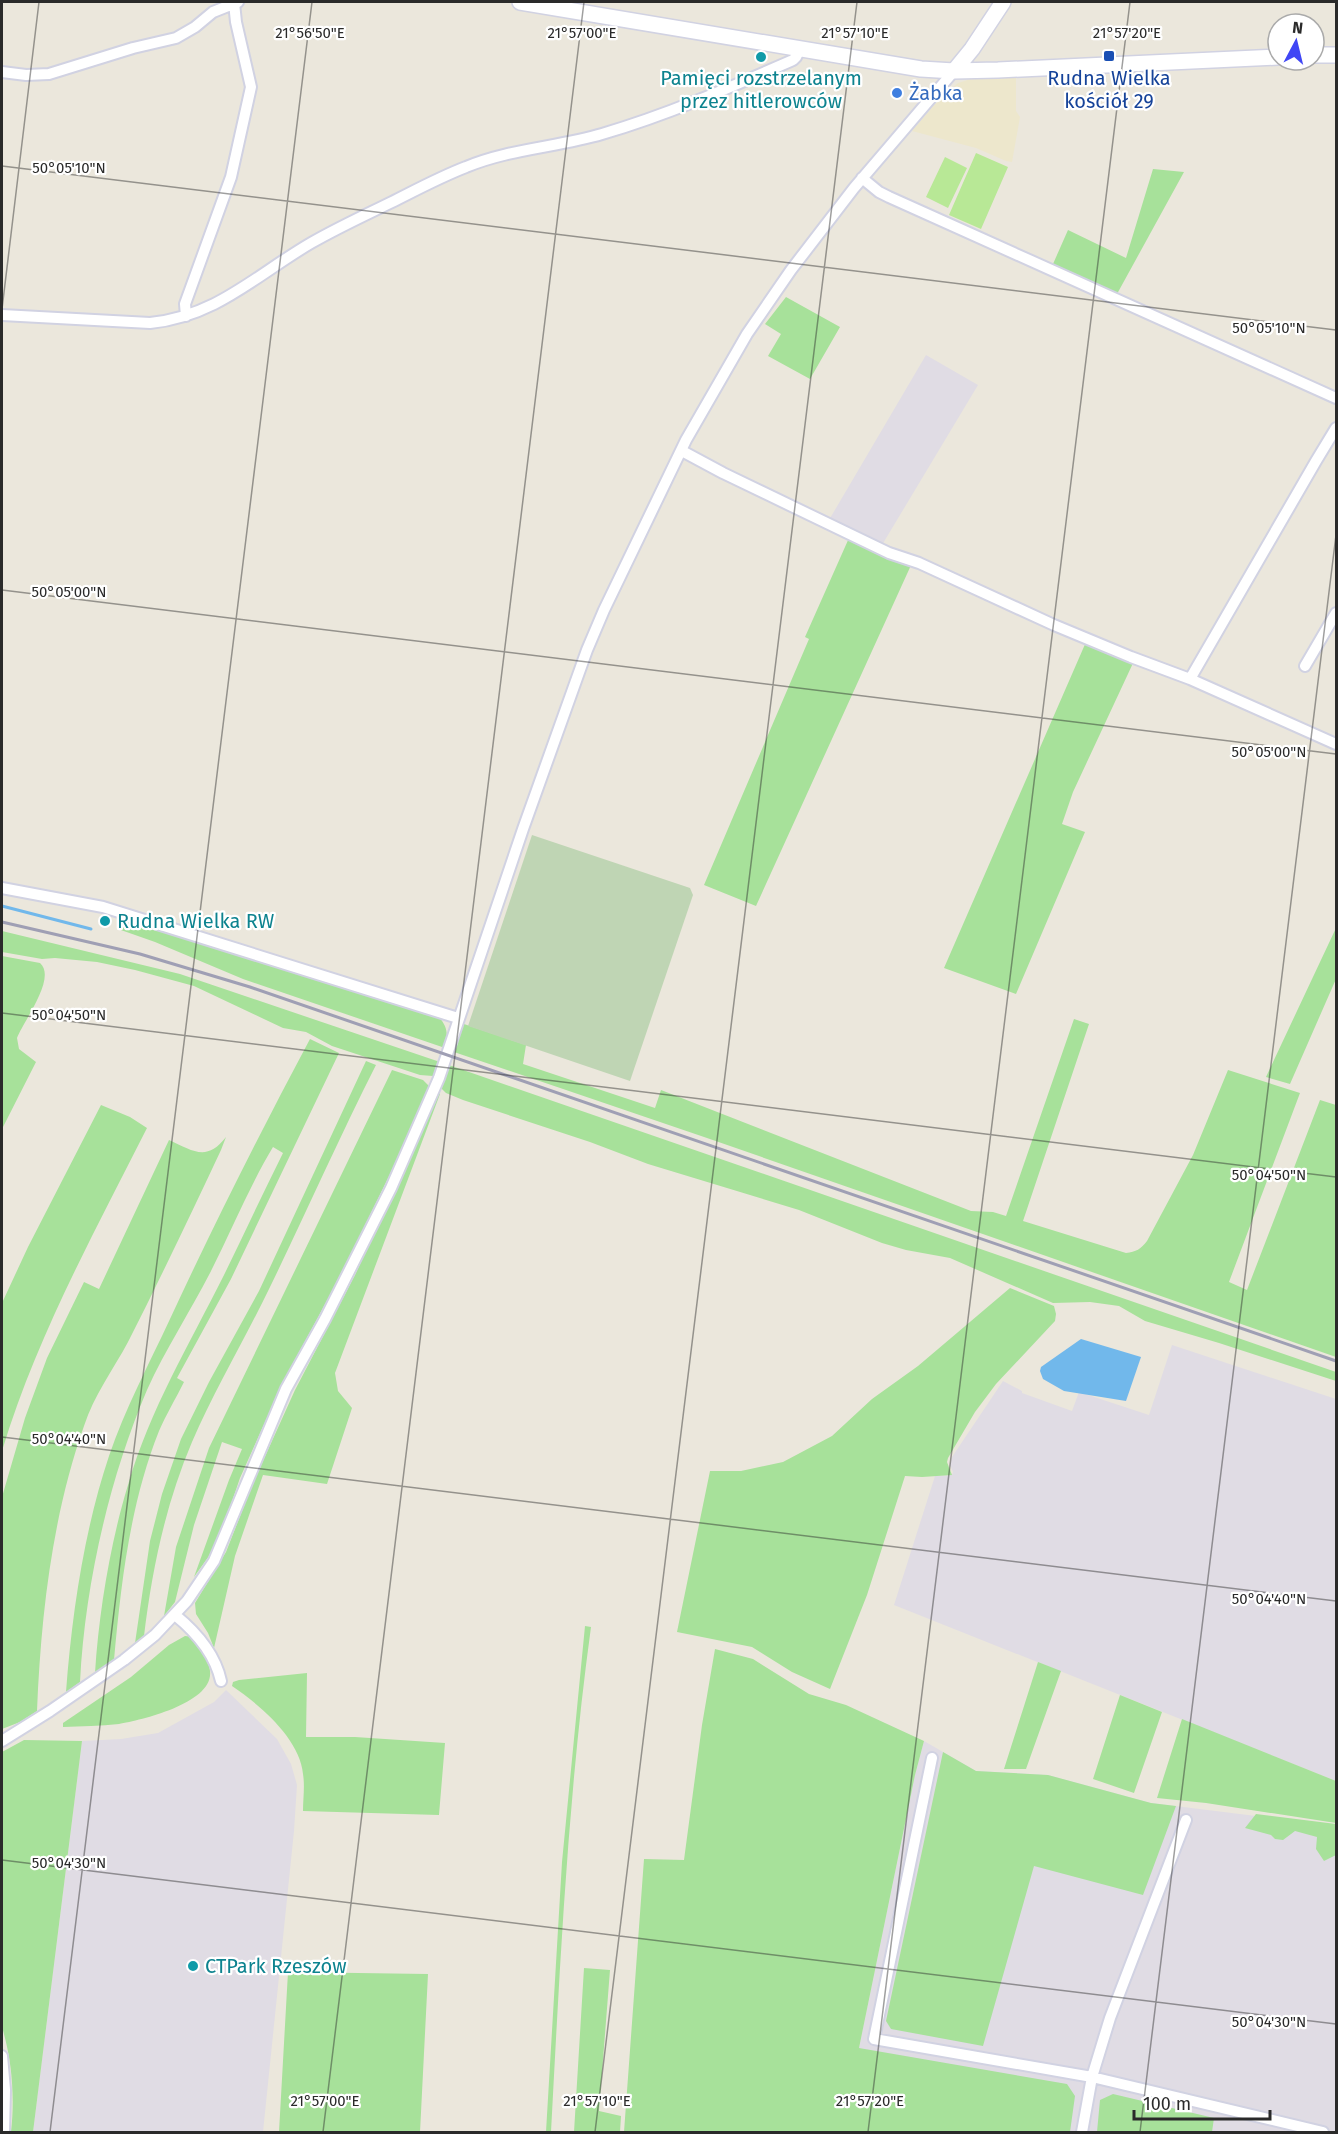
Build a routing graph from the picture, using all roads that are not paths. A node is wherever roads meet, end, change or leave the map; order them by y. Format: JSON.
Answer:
{"nodes":[{"id":1,"x":236,"y":2,"type":"edge"},
{"id":2,"x":520,"y":2,"type":"edge"},
{"id":3,"x":1003,"y":2,"type":"edge"},
{"id":4,"x":800,"y":49,"type":"junction"},
{"id":5,"x":1266,"y":58,"type":"edge"},
{"id":6,"x":954,"y":71,"type":"junction"},
{"id":7,"x":2,"y":72,"type":"edge"},
{"id":8,"x":862,"y":178,"type":"junction"},
{"id":9,"x":2,"y":315,"type":"edge"},
{"id":10,"x":186,"y":316,"type":"junction"},
{"id":11,"x":1336,"y":398,"type":"edge"},
{"id":12,"x":1336,"y":428,"type":"edge"},
{"id":13,"x":682,"y":451,"type":"junction"},
{"id":14,"x":1336,"y":614,"type":"edge"},
{"id":15,"x":1305,"y":666,"type":"dead end"},
{"id":16,"x":1190,"y":679,"type":"junction"},
{"id":17,"x":1336,"y":744,"type":"edge"},
{"id":18,"x":2,"y":888,"type":"edge"},
{"id":19,"x":458,"y":1018,"type":"junction"},
{"id":20,"x":175,"y":1615,"type":"junction"},
{"id":21,"x":221,"y":1681,"type":"dead end"},
{"id":22,"x":2,"y":1741,"type":"edge"},
{"id":23,"x":932,"y":1758,"type":"dead end"},
{"id":24,"x":1186,"y":1820,"type":"dead end"},
{"id":25,"x":2,"y":2056,"type":"edge"},
{"id":26,"x":1092,"y":2077,"type":"junction"},
{"id":27,"x":4,"y":2133,"type":"edge"},
{"id":28,"x":1082,"y":2133,"type":"edge"},
{"id":29,"x":1323,"y":2133,"type":"edge"}],
"edges":[{"from":1,"to":7,"type":"street"},
{"from":1,"to":10,"type":"street"},
{"from":2,"to":4,"type":"street"},
{"from":3,"to":6,"type":"street"},
{"from":4,"to":6,"type":"street"},
{"from":4,"to":10,"type":"street"},
{"from":5,"to":6,"type":"street"},
{"from":6,"to":8,"type":"street"},
{"from":8,"to":11,"type":"street"},
{"from":8,"to":13,"type":"street"},
{"from":9,"to":10,"type":"street"},
{"from":12,"to":16,"type":"street"},
{"from":13,"to":16,"type":"street"},
{"from":13,"to":19,"type":"street"},
{"from":14,"to":15,"type":"street"},
{"from":16,"to":17,"type":"street"},
{"from":18,"to":19,"type":"street"},
{"from":19,"to":20,"type":"street"},
{"from":20,"to":21,"type":"street"},
{"from":20,"to":22,"type":"street"},
{"from":23,"to":26,"type":"street"},
{"from":24,"to":26,"type":"street"},
{"from":25,"to":27,"type":"street"},
{"from":26,"to":28,"type":"street"},
{"from":26,"to":29,"type":"street"}]}
